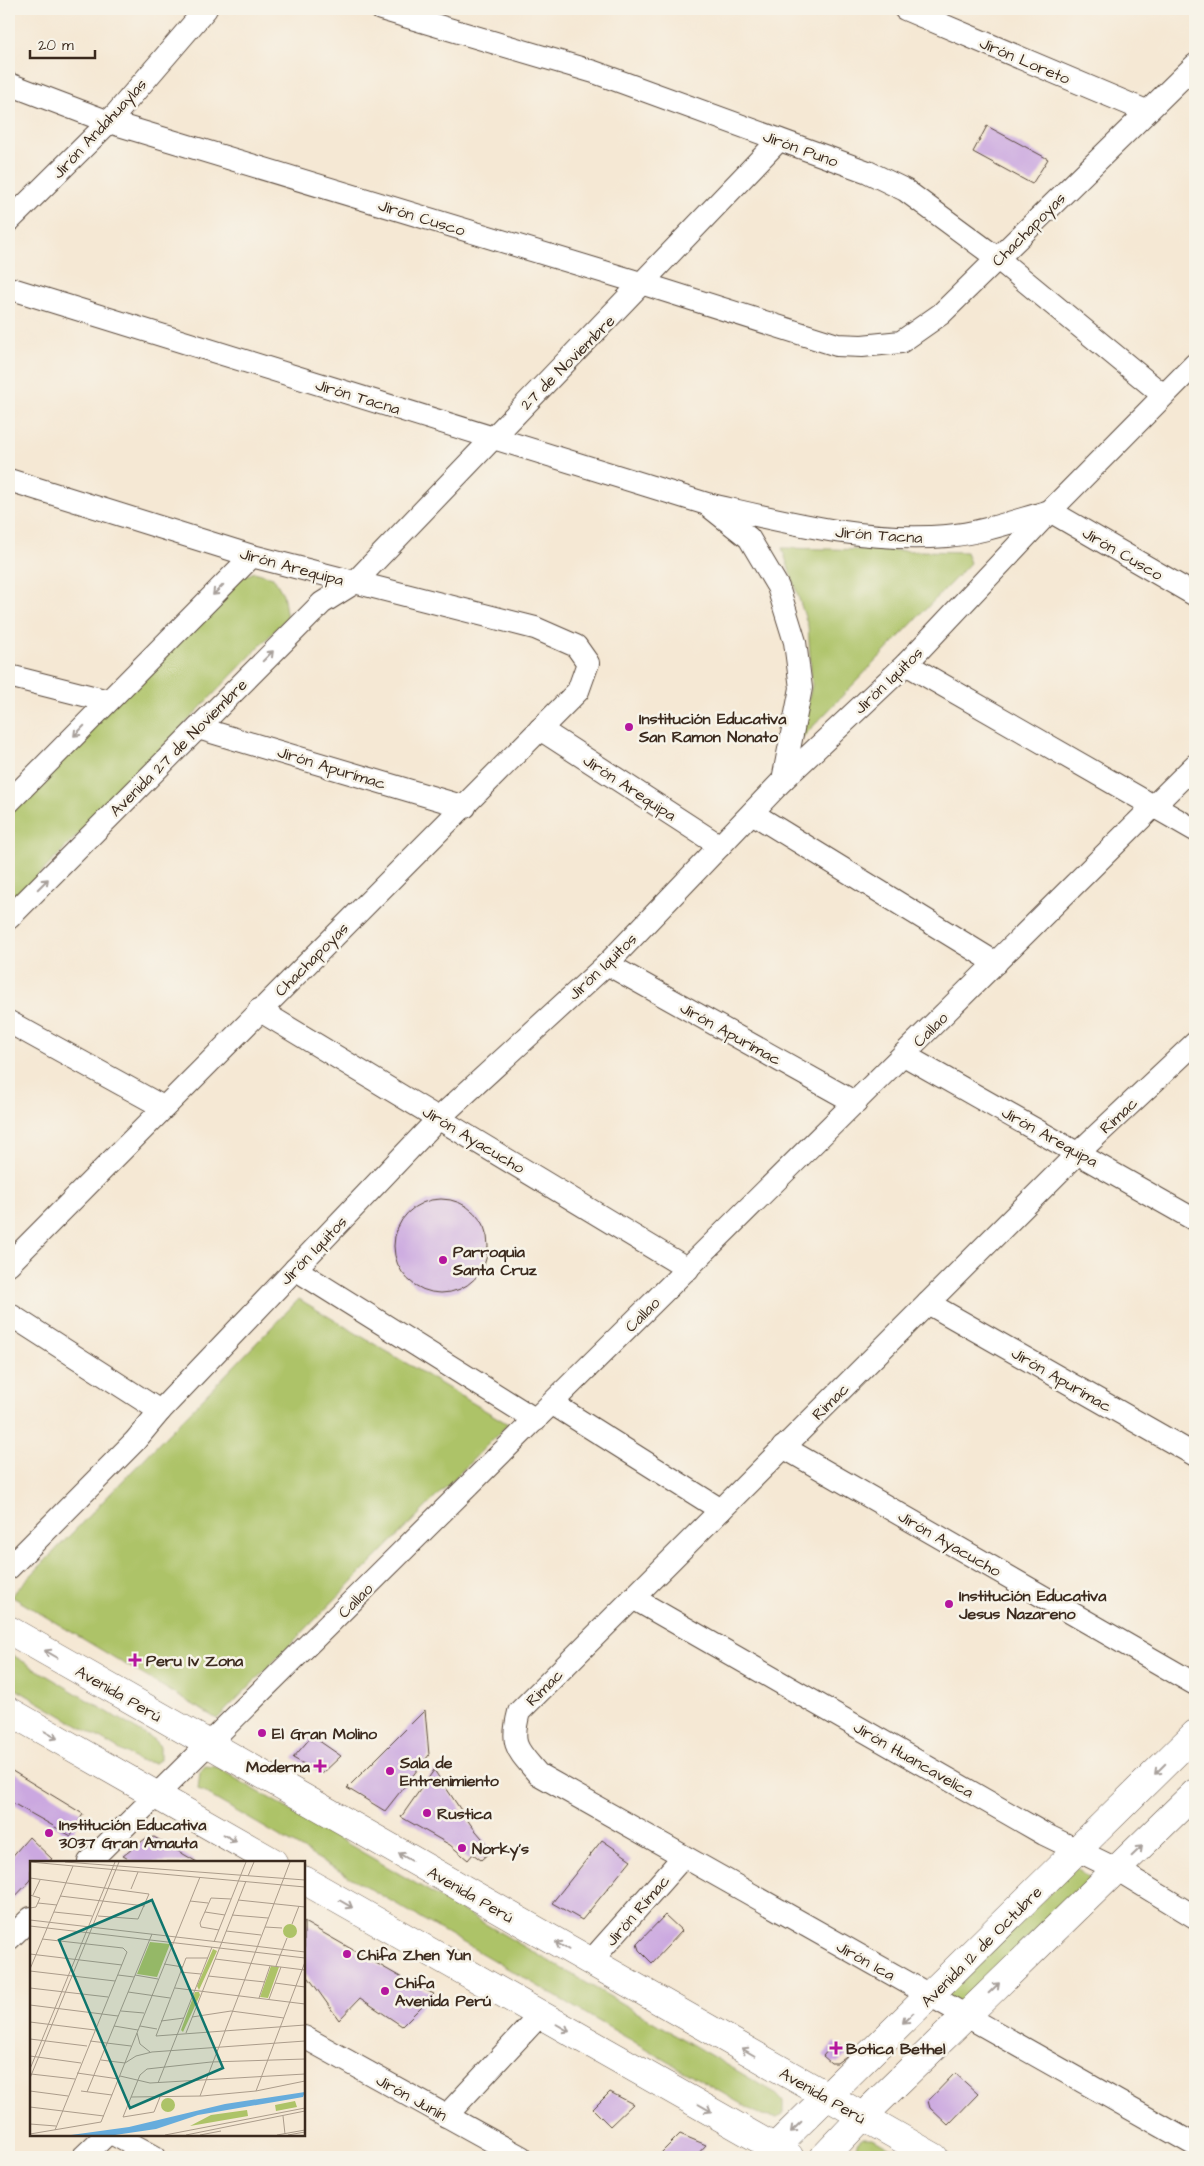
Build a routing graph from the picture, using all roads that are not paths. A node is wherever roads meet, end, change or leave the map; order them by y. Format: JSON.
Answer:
{"nodes":[{"id":1,"x":206,"y":9,"type":"edge"},
{"id":2,"x":381,"y":9,"type":"edge"},
{"id":3,"x":905,"y":9,"type":"edge"},
{"id":4,"x":1195,"y":65,"type":"edge"},
{"id":5,"x":9,"y":84,"type":"edge"},
{"id":6,"x":1146,"y":111,"type":"junction"},
{"id":7,"x":109,"y":122,"type":"junction"},
{"id":8,"x":779,"y":140,"type":"junction"},
{"id":9,"x":9,"y":221,"type":"edge"},
{"id":10,"x":997,"y":258,"type":"junction"},
{"id":11,"x":644,"y":284,"type":"junction"},
{"id":12,"x":9,"y":288,"type":"edge"},
{"id":13,"x":837,"y":345,"type":"joint"},
{"id":14,"x":1195,"y":365,"type":"edge"},
{"id":15,"x":1163,"y":396,"type":"junction"},
{"id":16,"x":491,"y":438,"type":"junction"},
{"id":17,"x":9,"y":480,"type":"edge"},
{"id":18,"x":707,"y":504,"type":"junction"},
{"id":19,"x":1050,"y":511,"type":"junction"},
{"id":20,"x":252,"y":556,"type":"junction"},
{"id":21,"x":354,"y":583,"type":"junction"},
{"id":22,"x":1195,"y":595,"type":"edge"},
{"id":23,"x":576,"y":646,"type":"joint"},
{"id":24,"x":906,"y":664,"type":"junction"},
{"id":25,"x":9,"y":676,"type":"edge"},
{"id":26,"x":108,"y":701,"type":"junction"},
{"id":27,"x":198,"y":728,"type":"junction"},
{"id":28,"x":540,"y":729,"type":"junction"},
{"id":29,"x":1195,"y":765,"type":"edge"},
{"id":30,"x":783,"y":780,"type":"junction"},
{"id":31,"x":9,"y":802,"type":"edge"},
{"id":32,"x":1154,"y":806,"type":"junction"},
{"id":33,"x":465,"y":807,"type":"junction"},
{"id":34,"x":752,"y":813,"type":"junction"},
{"id":35,"x":1195,"y":830,"type":"edge"},
{"id":36,"x":720,"y":846,"type":"junction"},
{"id":37,"x":9,"y":918,"type":"edge"},
{"id":38,"x":996,"y":963,"type":"junction"},
{"id":39,"x":607,"y":964,"type":"junction"},
{"id":40,"x":259,"y":1010,"type":"junction"},
{"id":41,"x":9,"y":1022,"type":"edge"},
{"id":42,"x":1195,"y":1043,"type":"edge"},
{"id":43,"x":904,"y":1054,"type":"junction"},
{"id":44,"x":856,"y":1103,"type":"junction"},
{"id":45,"x":163,"y":1107,"type":"junction"},
{"id":46,"x":439,"y":1118,"type":"junction"},
{"id":47,"x":1079,"y":1152,"type":"junction"},
{"id":48,"x":1195,"y":1220,"type":"edge"},
{"id":49,"x":14,"y":1252,"type":"edge"},
{"id":50,"x":295,"y":1269,"type":"junction"},
{"id":51,"x":688,"y":1269,"type":"junction"},
{"id":52,"x":928,"y":1303,"type":"junction"},
{"id":53,"x":9,"y":1314,"type":"edge"},
{"id":54,"x":553,"y":1404,"type":"junction"},
{"id":55,"x":160,"y":1411,"type":"junction"},
{"id":56,"x":536,"y":1420,"type":"junction"},
{"id":57,"x":783,"y":1448,"type":"junction"},
{"id":58,"x":1195,"y":1455,"type":"edge"},
{"id":59,"x":721,"y":1510,"type":"junction"},
{"id":60,"x":9,"y":1568,"type":"edge"},
{"id":61,"x":633,"y":1598,"type":"junction"},
{"id":62,"x":9,"y":1630,"type":"edge"},
{"id":63,"x":1195,"y":1684,"type":"edge"},
{"id":64,"x":9,"y":1711,"type":"edge"},
{"id":65,"x":1195,"y":1734,"type":"edge"},
{"id":66,"x":208,"y":1744,"type":"junction"},
{"id":67,"x":538,"y":1774,"type":"joint"},
{"id":68,"x":1195,"y":1793,"type":"edge"},
{"id":69,"x":158,"y":1796,"type":"junction"},
{"id":70,"x":1077,"y":1851,"type":"junction"},
{"id":71,"x":683,"y":1857,"type":"junction"},
{"id":72,"x":90,"y":1861,"type":"edge"},
{"id":73,"x":271,"y":1861,"type":"edge"},
{"id":74,"x":1118,"y":1870,"type":"junction"},
{"id":75,"x":305,"y":1881,"type":"edge"},
{"id":76,"x":1195,"y":1917,"type":"edge"},
{"id":77,"x":30,"y":1919,"type":"edge"},
{"id":78,"x":9,"y":1939,"type":"edge"},
{"id":79,"x":590,"y":1962,"type":"junction"},
{"id":80,"x":928,"y":1995,"type":"junction"},
{"id":81,"x":540,"y":2015,"type":"junction"},
{"id":82,"x":965,"y":2016,"type":"junction"},
{"id":83,"x":305,"y":2038,"type":"edge"},
{"id":84,"x":826,"y":2097,"type":"junction"},
{"id":85,"x":446,"y":2116,"type":"junction"},
{"id":86,"x":862,"y":2117,"type":"junction"},
{"id":87,"x":105,"y":2136,"type":"edge"},
{"id":88,"x":117,"y":2136,"type":"edge"},
{"id":89,"x":1195,"y":2146,"type":"edge"},
{"id":90,"x":777,"y":2154,"type":"edge"},
{"id":91,"x":83,"y":2157,"type":"edge"},
{"id":92,"x":155,"y":2157,"type":"edge"},
{"id":93,"x":520,"y":2157,"type":"edge"},
{"id":94,"x":824,"y":2157,"type":"edge"},
{"id":95,"x":934,"y":2157,"type":"edge"}],
"edges":[{"from":1,"to":7,"type":"street","name":"Jirón Andahuaylas"},
{"from":2,"to":8,"type":"street","name":"Jirón Puno"},
{"from":3,"to":6,"type":"street","name":"Jirón Loreto"},
{"from":4,"to":6,"type":"street","name":"Chachapoyas"},
{"from":5,"to":7,"type":"street","name":"Jirón Cusco"},
{"from":6,"to":10,"type":"street","name":"Chachapoyas"},
{"from":7,"to":9,"type":"street","name":"Jirón Andahuaylas"},
{"from":7,"to":11,"type":"street","name":"Jirón Cusco"},
{"from":8,"to":10,"type":"street","name":"Jirón Puno"},
{"from":8,"to":11,"type":"street","name":"27 de Noviembre"},
{"from":10,"to":13,"type":"street","name":"Chachapoyas"},
{"from":10,"to":15,"type":"street","name":"Jirón Puno"},
{"from":11,"to":13,"type":"street","name":"Jirón Cusco"},
{"from":11,"to":16,"type":"street","name":"27 de Noviembre"},
{"from":12,"to":16,"type":"street","name":"Jirón Tacna"},
{"from":14,"to":15,"type":"street","name":"Jirón Iquitos"},
{"from":15,"to":19,"type":"street","name":"Jirón Iquitos"},
{"from":16,"to":18,"type":"street","name":"Jirón Tacna"},
{"from":16,"to":21,"type":"street","name":"27 de Noviembre"},
{"from":17,"to":20,"type":"street","name":"Jirón Arequipa"},
{"from":18,"to":19,"type":"street","name":"Jirón Tacna"},
{"from":18,"to":30,"type":"street","name":"Jirón Tacna"},
{"from":19,"to":22,"type":"street","name":"Jirón Cusco"},
{"from":19,"to":24,"type":"street","name":"Jirón Iquitos"},
{"from":20,"to":21,"type":"street","name":"Jirón Arequipa"},
{"from":20,"to":26,"type":"street","one_way":true},
{"from":21,"to":23,"type":"street","name":"Jirón Arequipa"},
{"from":27,"to":21,"type":"street","name":"Avenida 27 de Noviembre","one_way":true},
{"from":23,"to":28,"type":"street","name":"Chachapoyas"},
{"from":24,"to":30,"type":"street","name":"Jirón Iquitos"},
{"from":24,"to":32,"type":"street"},
{"from":25,"to":26,"type":"street"},
{"from":26,"to":31,"type":"street","one_way":true},
{"from":27,"to":33,"type":"street","name":"Jirón Apurímac"},
{"from":37,"to":27,"type":"street","name":"Avenida 27 de Noviembre","one_way":true},
{"from":28,"to":33,"type":"street","name":"Chachapoyas"},
{"from":28,"to":36,"type":"street","name":"Jirón Arequipa"},
{"from":29,"to":32,"type":"street","name":"Callao"},
{"from":30,"to":34,"type":"street","name":"Jirón Iquitos"},
{"from":32,"to":35,"type":"street"},
{"from":32,"to":38,"type":"street","name":"Callao"},
{"from":33,"to":40,"type":"street","name":"Chachapoyas"},
{"from":34,"to":36,"type":"street","name":"Jirón Iquitos"},
{"from":34,"to":38,"type":"street"},
{"from":36,"to":39,"type":"street","name":"Jirón Iquitos"},
{"from":38,"to":43,"type":"street","name":"Callao"},
{"from":39,"to":44,"type":"street","name":"Jirón Apurímac"},
{"from":39,"to":46,"type":"street","name":"Jirón Iquitos"},
{"from":40,"to":45,"type":"street","name":"Chachapoyas"},
{"from":40,"to":46,"type":"street","name":"Jirón Ayacucho"},
{"from":41,"to":45,"type":"street"},
{"from":42,"to":47,"type":"street","name":"Rimac"},
{"from":43,"to":44,"type":"street","name":"Callao"},
{"from":43,"to":47,"type":"street","name":"Jirón Arequipa"},
{"from":44,"to":51,"type":"street","name":"Callao"},
{"from":45,"to":49,"type":"street","name":"Chachapoyas"},
{"from":46,"to":50,"type":"street","name":"Jirón Iquitos"},
{"from":46,"to":51,"type":"street","name":"Jirón Ayacucho"},
{"from":47,"to":48,"type":"street","name":"Jirón Arequipa"},
{"from":47,"to":52,"type":"street","name":"Rimac"},
{"from":50,"to":55,"type":"street","name":"Jirón Iquitos"},
{"from":50,"to":56,"type":"street"},
{"from":51,"to":54,"type":"street","name":"Callao"},
{"from":52,"to":57,"type":"street","name":"Rimac"},
{"from":52,"to":58,"type":"street","name":"Jirón Apurímac"},
{"from":53,"to":55,"type":"street"},
{"from":54,"to":56,"type":"street","name":"Callao"},
{"from":54,"to":59,"type":"street"},
{"from":55,"to":60,"type":"street","name":"Jirón Iquitos"},
{"from":56,"to":66,"type":"street","name":"Callao"},
{"from":57,"to":59,"type":"street","name":"Rimac"},
{"from":57,"to":63,"type":"street","name":"Jirón Ayacucho"},
{"from":59,"to":61,"type":"street","name":"Rimac"},
{"from":61,"to":67,"type":"street","name":"Rimac"},
{"from":61,"to":70,"type":"street","name":"Jirón Huancavelica"},
{"from":66,"to":62,"type":"main road","name":"Avenida Perú","one_way":true},
{"from":64,"to":69,"type":"main road","one_way":true},
{"from":65,"to":70,"type":"main road","name":"Avenida 12 de Octubre","one_way":true},
{"from":66,"to":69,"type":"street","name":"Callao"},
{"from":79,"to":66,"type":"main road","name":"Avenida Perú","one_way":true},
{"from":67,"to":71,"type":"street","name":"Jirón Ica"},
{"from":74,"to":68,"type":"main road","one_way":true},
{"from":69,"to":72,"type":"street","name":"Callao"},
{"from":69,"to":73,"type":"main road","one_way":true},
{"from":70,"to":74,"type":"street","name":"Jirón Huancavelica"},
{"from":70,"to":80,"type":"main road","name":"Avenida 12 de Octubre"},
{"from":71,"to":79,"type":"street","name":"Jirón Rímac"},
{"from":71,"to":80,"type":"street","name":"Jirón Ica"},
{"from":74,"to":76,"type":"street","name":"Jirón Huancavelica"},
{"from":82,"to":74,"type":"main road","one_way":true},
{"from":75,"to":81,"type":"main road","one_way":true},
{"from":77,"to":78,"type":"street"},
{"from":84,"to":79,"type":"main road","name":"Avenida Perú","one_way":true},
{"from":80,"to":82,"type":"street","name":"Jirón Ica"},
{"from":80,"to":84,"type":"main road","name":"Avenida 12 de Octubre","one_way":true},
{"from":81,"to":85,"type":"street"},
{"from":81,"to":90,"type":"main road","one_way":true},
{"from":82,"to":86,"type":"main road"},
{"from":82,"to":89,"type":"street","name":"Jirón Ica"},
{"from":83,"to":85,"type":"street","name":"Jirón Junín"},
{"from":84,"to":86,"type":"main road","name":"Avenida Perú"},
{"from":84,"to":90,"type":"main road","name":"Avenida 12 de Octubre","one_way":true},
{"from":85,"to":93,"type":"street","name":"Jirón Junín"},
{"from":86,"to":94,"type":"main road"},
{"from":86,"to":95,"type":"main road","name":"Avenida Perú"},
{"from":87,"to":91,"type":"street"},
{"from":88,"to":92,"type":"street"}]}
